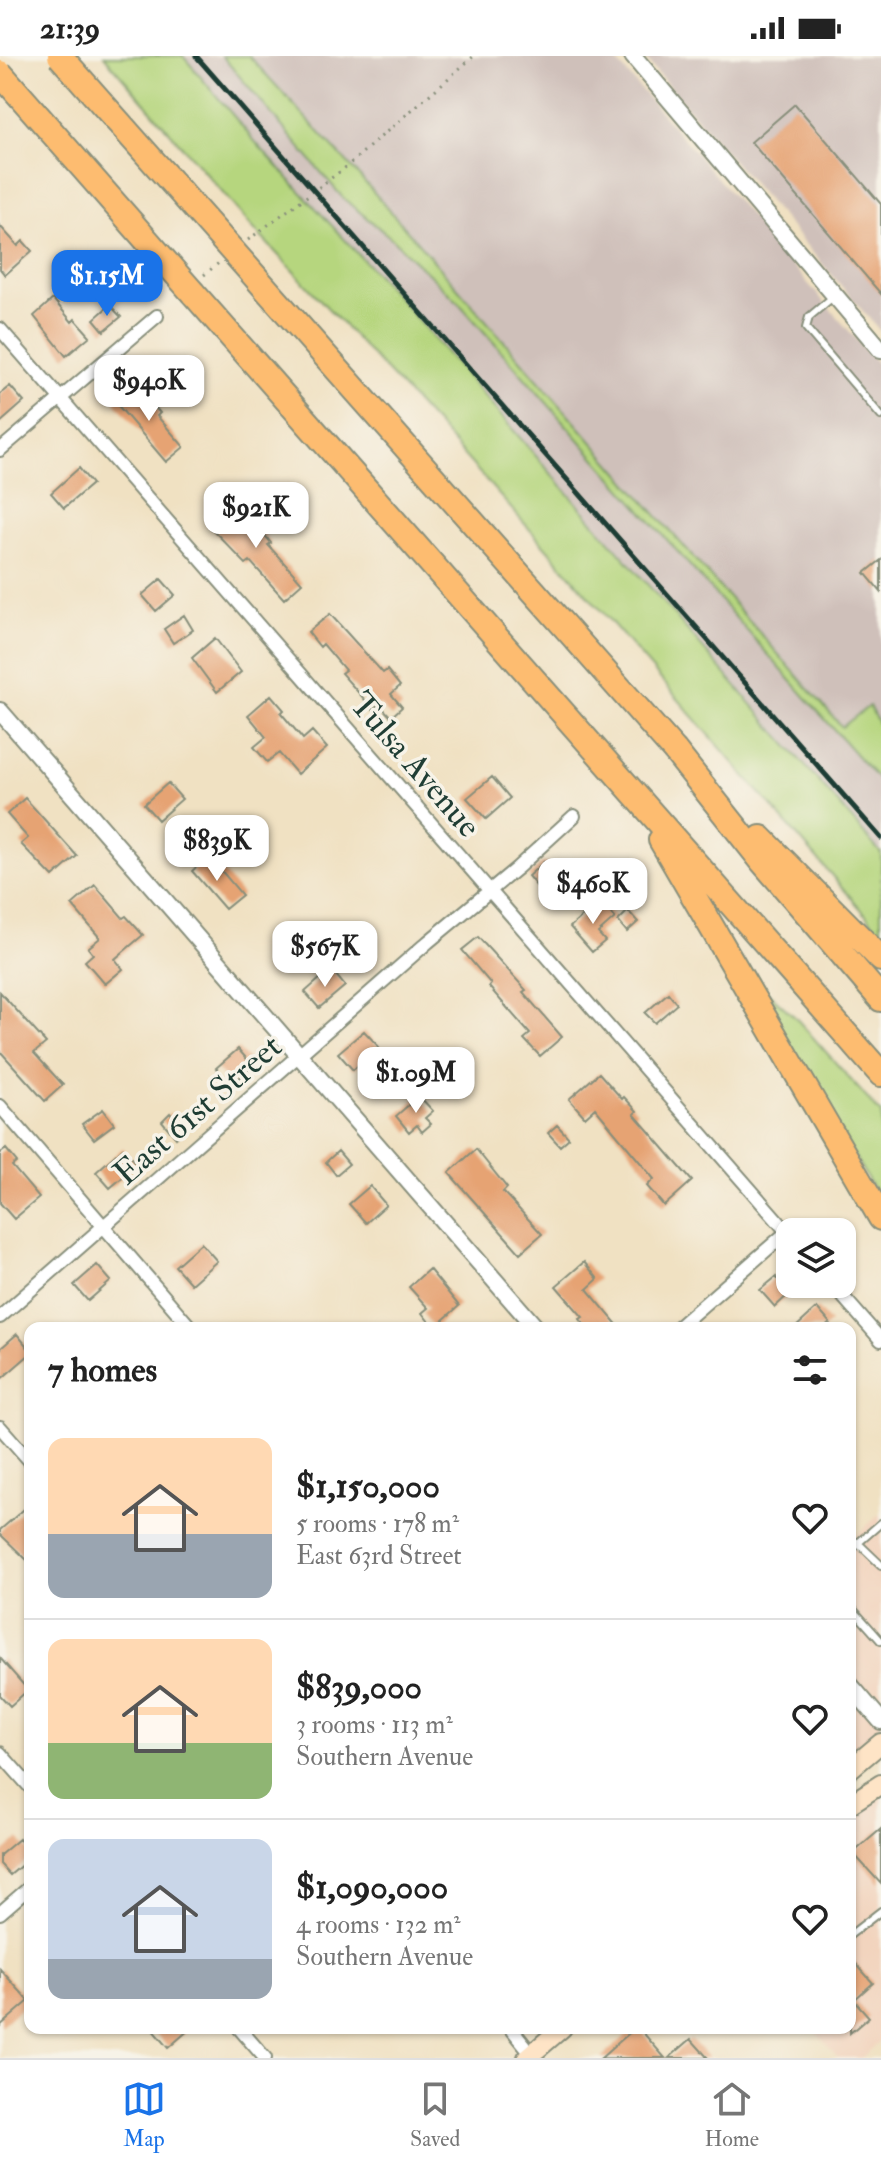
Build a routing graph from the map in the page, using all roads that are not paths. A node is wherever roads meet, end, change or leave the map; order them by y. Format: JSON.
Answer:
{"nodes":[{"id":1,"x":60,"y":56,"type":"edge"},
{"id":2,"x":633,"y":56,"type":"edge"},
{"id":3,"x":0,"y":73,"type":"edge"},
{"id":4,"x":835,"y":295,"type":"junction"},
{"id":5,"x":157,"y":316,"type":"dead end"},
{"id":6,"x":0,"y":329,"type":"edge"},
{"id":7,"x":881,"y":350,"type":"edge"},
{"id":8,"x":61,"y":399,"type":"junction"},
{"id":9,"x":881,"y":416,"type":"edge"},
{"id":10,"x":0,"y":450,"type":"edge"},
{"id":11,"x":0,"y":711,"type":"edge"},
{"id":12,"x":675,"y":751,"type":"junction"},
{"id":13,"x":631,"y":789,"type":"junction"},
{"id":14,"x":574,"y":816,"type":"dead end"},
{"id":15,"x":490,"y":891,"type":"junction"},
{"id":16,"x":881,"y":959,"type":"edge"},
{"id":17,"x":881,"y":999,"type":"edge"},
{"id":18,"x":299,"y":1057,"type":"junction"},
{"id":19,"x":881,"y":1074,"type":"edge"},
{"id":20,"x":0,"y":1106,"type":"edge"},
{"id":21,"x":881,"y":1218,"type":"edge"},
{"id":22,"x":776,"y":1219,"type":"edge"},
{"id":23,"x":106,"y":1227,"type":"junction"},
{"id":24,"x":776,"y":1245,"type":"edge"},
{"id":25,"x":844,"y":1298,"type":"edge"},
{"id":26,"x":0,"y":1317,"type":"edge"},
{"id":27,"x":186,"y":1322,"type":"edge"},
{"id":28,"x":531,"y":1322,"type":"edge"},
{"id":29,"x":684,"y":1322,"type":"edge"},
{"id":30,"x":881,"y":1340,"type":"edge"},
{"id":31,"x":0,"y":1427,"type":"edge"},
{"id":32,"x":24,"y":1454,"type":"edge"},
{"id":33,"x":881,"y":1523,"type":"edge"},
{"id":34,"x":857,"y":1542,"type":"joint"},
{"id":35,"x":881,"y":1565,"type":"edge"},
{"id":36,"x":856,"y":1613,"type":"edge"},
{"id":37,"x":881,"y":1641,"type":"edge"},
{"id":38,"x":856,"y":1692,"type":"edge"},
{"id":39,"x":881,"y":1721,"type":"edge"},
{"id":40,"x":881,"y":1743,"type":"edge"},
{"id":41,"x":0,"y":1753,"type":"edge"},
{"id":42,"x":856,"y":1764,"type":"edge"},
{"id":43,"x":24,"y":1780,"type":"edge"},
{"id":44,"x":881,"y":1784,"type":"edge"},
{"id":45,"x":856,"y":1800,"type":"edge"},
{"id":46,"x":24,"y":1892,"type":"edge"},
{"id":47,"x":881,"y":1911,"type":"edge"},
{"id":48,"x":0,"y":1913,"type":"edge"},
{"id":49,"x":856,"y":1930,"type":"edge"},
{"id":50,"x":244,"y":2034,"type":"edge"},
{"id":51,"x":515,"y":2034,"type":"edge"},
{"id":52,"x":555,"y":2034,"type":"edge"},
{"id":53,"x":530,"y":2056,"type":"edge"},
{"id":54,"x":265,"y":2058,"type":"edge"}],
"edges":[{"from":1,"to":12,"type":"highway","bridge":true},
{"from":2,"to":4,"type":"street"},
{"from":3,"to":13,"type":"highway","bridge":true},
{"from":4,"to":7,"type":"street"},
{"from":4,"to":9,"type":"lane"},
{"from":5,"to":8,"type":"street"},
{"from":6,"to":8,"type":"street","name":"Tulsa Avenue"},
{"from":8,"to":10,"type":"street"},
{"from":8,"to":15,"type":"street","name":"Tulsa Avenue"},
{"from":11,"to":18,"type":"street"},
{"from":12,"to":16,"type":"highway"},
{"from":12,"to":17,"type":"highway"},
{"from":13,"to":19,"type":"highway"},
{"from":13,"to":21,"type":"highway"},
{"from":14,"to":15,"type":"street","name":"East 61st Street"},
{"from":15,"to":18,"type":"street","name":"East 61st Street"},
{"from":15,"to":22,"type":"street","name":"Tulsa Avenue"},
{"from":18,"to":23,"type":"street","name":"East 61st Street"},
{"from":18,"to":28,"type":"street"},
{"from":20,"to":23,"type":"street"},
{"from":23,"to":26,"type":"street","name":"East 61st Street"},
{"from":23,"to":27,"type":"street"},
{"from":24,"to":29,"type":"street"},
{"from":25,"to":30,"type":"street"},
{"from":31,"to":32,"type":"street"},
{"from":33,"to":34,"type":"lane"},
{"from":34,"to":35,"type":"lane"},
{"from":36,"to":37,"type":"lane"},
{"from":38,"to":39,"type":"street"},
{"from":40,"to":42,"type":"main road"},
{"from":41,"to":43,"type":"street"},
{"from":44,"to":45,"type":"main road"},
{"from":46,"to":48,"type":"street"},
{"from":47,"to":49,"type":"lane"},
{"from":50,"to":54,"type":"street"},
{"from":51,"to":53,"type":"street"},
{"from":52,"to":53,"type":"main road"}]}
